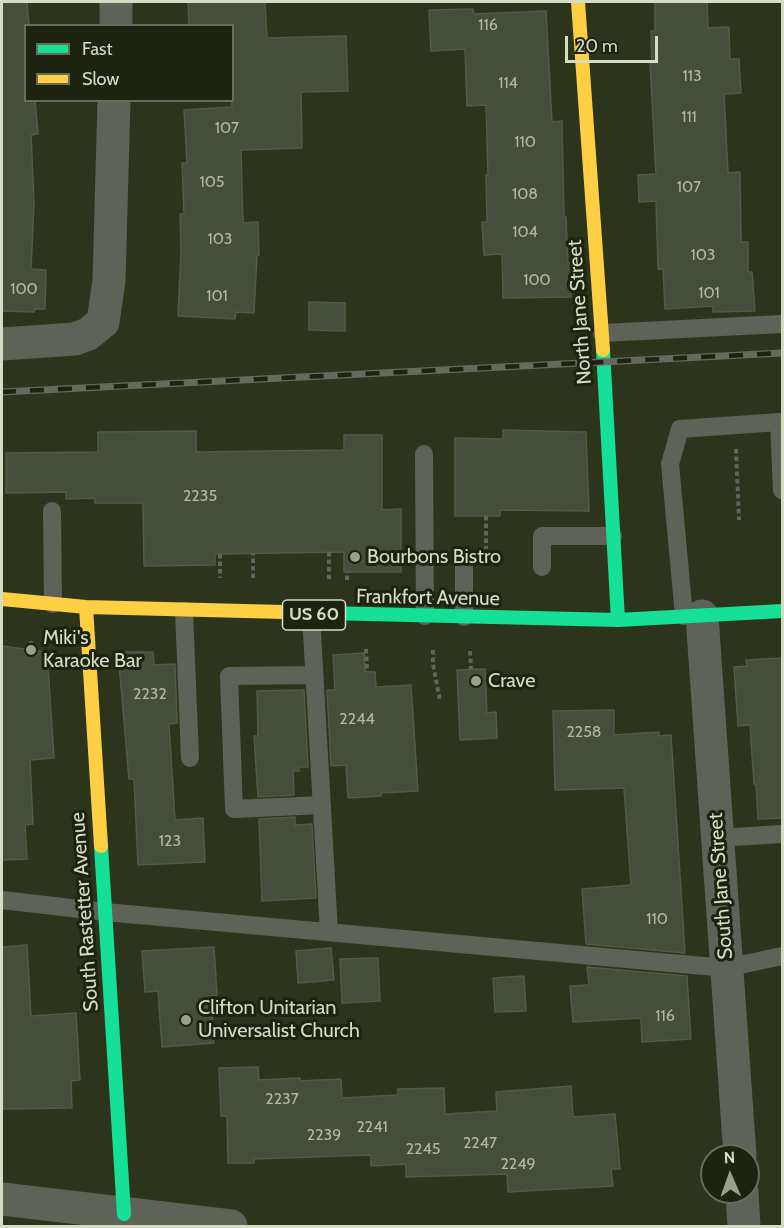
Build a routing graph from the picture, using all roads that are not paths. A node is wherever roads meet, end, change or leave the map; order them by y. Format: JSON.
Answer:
{"nodes":[{"id":1,"x":116,"y":2,"type":"edge"},
{"id":2,"x":578,"y":2,"type":"edge"},
{"id":3,"x":116,"y":24,"type":"edge"},
{"id":4,"x":114,"y":102,"type":"edge"},
{"id":5,"x":783,"y":324,"type":"edge"},
{"id":6,"x":602,"y":333,"type":"junction"},
{"id":7,"x":2,"y":344,"type":"edge"},
{"id":8,"x":424,"y":454,"type":"dead end"},
{"id":9,"x":783,"y":490,"type":"edge"},
{"id":10,"x":51,"y":511,"type":"dead end"},
{"id":11,"x":613,"y":536,"type":"junction"},
{"id":12,"x":464,"y":560,"type":"dead end"},
{"id":13,"x":542,"y":567,"type":"dead end"},
{"id":14,"x":2,"y":599,"type":"edge"},
{"id":15,"x":53,"y":604,"type":"junction"},
{"id":16,"x":86,"y":607,"type":"junction"},
{"id":17,"x":184,"y":610,"type":"junction"},
{"id":18,"x":783,"y":610,"type":"edge"},
{"id":19,"x":311,"y":615,"type":"junction"},
{"id":20,"x":425,"y":616,"type":"junction"},
{"id":21,"x":693,"y":616,"type":"junction"},
{"id":22,"x":464,"y":617,"type":"junction"},
{"id":23,"x":618,"y":620,"type":"junction"},
{"id":24,"x":314,"y":675,"type":"junction"},
{"id":25,"x":190,"y":758,"type":"dead end"},
{"id":26,"x":322,"y":805,"type":"junction"},
{"id":27,"x":783,"y":834,"type":"edge"},
{"id":28,"x":717,"y":838,"type":"junction"},
{"id":29,"x":2,"y":900,"type":"edge"},
{"id":30,"x":105,"y":912,"type":"junction"},
{"id":31,"x":329,"y":932,"type":"junction"},
{"id":32,"x":783,"y":956,"type":"edge"},
{"id":33,"x":726,"y":968,"type":"junction"},
{"id":34,"x":739,"y":1144,"type":"edge"},
{"id":35,"x":2,"y":1199,"type":"edge"},
{"id":36,"x":743,"y":1204,"type":"edge"},
{"id":37,"x":124,"y":1214,"type":"junction"},
{"id":38,"x":231,"y":1227,"type":"edge"},
{"id":39,"x":744,"y":1227,"type":"edge"}],
"edges":[{"from":1,"to":3,"type":"street"},
{"from":2,"to":6,"type":"street","name":"North Jane Street"},
{"from":4,"to":7,"type":"street"},
{"from":5,"to":6,"type":"lane"},
{"from":6,"to":11,"type":"street","name":"North Jane Street"},
{"from":8,"to":20,"type":"lane"},
{"from":9,"to":21,"type":"lane"},
{"from":10,"to":15,"type":"lane"},
{"from":11,"to":13,"type":"lane"},
{"from":11,"to":23,"type":"street","name":"North Jane Street"},
{"from":12,"to":22,"type":"lane"},
{"from":14,"to":15,"type":"street","name":"Frankfort Avenue","number":"US 60"},
{"from":15,"to":16,"type":"street","name":"Frankfort Avenue","number":"US 60"},
{"from":16,"to":17,"type":"street","name":"Frankfort Avenue","number":"US 60"},
{"from":16,"to":30,"type":"street","name":"South Rastetter Avenue"},
{"from":17,"to":19,"type":"street","name":"Frankfort Avenue","number":"US 60"},
{"from":17,"to":25,"type":"lane"},
{"from":18,"to":21,"type":"street","name":"Frankfort Avenue","number":"US 60"},
{"from":19,"to":20,"type":"street","name":"Frankfort Avenue","number":"US 60"},
{"from":19,"to":24,"type":"lane"},
{"from":20,"to":22,"type":"street","name":"Frankfort Avenue","number":"US 60"},
{"from":21,"to":23,"type":"street","name":"Frankfort Avenue","number":"US 60"},
{"from":21,"to":28,"type":"street","name":"South Jane Street"},
{"from":22,"to":23,"type":"street","name":"Frankfort Avenue","number":"US 60"},
{"from":24,"to":26,"type":"lane"},
{"from":24,"to":26,"type":"lane"},
{"from":26,"to":31,"type":"lane"},
{"from":27,"to":28,"type":"lane"},
{"from":28,"to":33,"type":"street","name":"South Jane Street"},
{"from":29,"to":30,"type":"lane"},
{"from":30,"to":31,"type":"lane"},
{"from":30,"to":37,"type":"street","name":"South Rastetter Avenue"},
{"from":31,"to":33,"type":"lane"},
{"from":32,"to":33,"type":"lane"},
{"from":33,"to":34,"type":"street","name":"South Jane Street"},
{"from":35,"to":37,"type":"street"},
{"from":36,"to":39,"type":"street"},
{"from":37,"to":38,"type":"street"}]}
